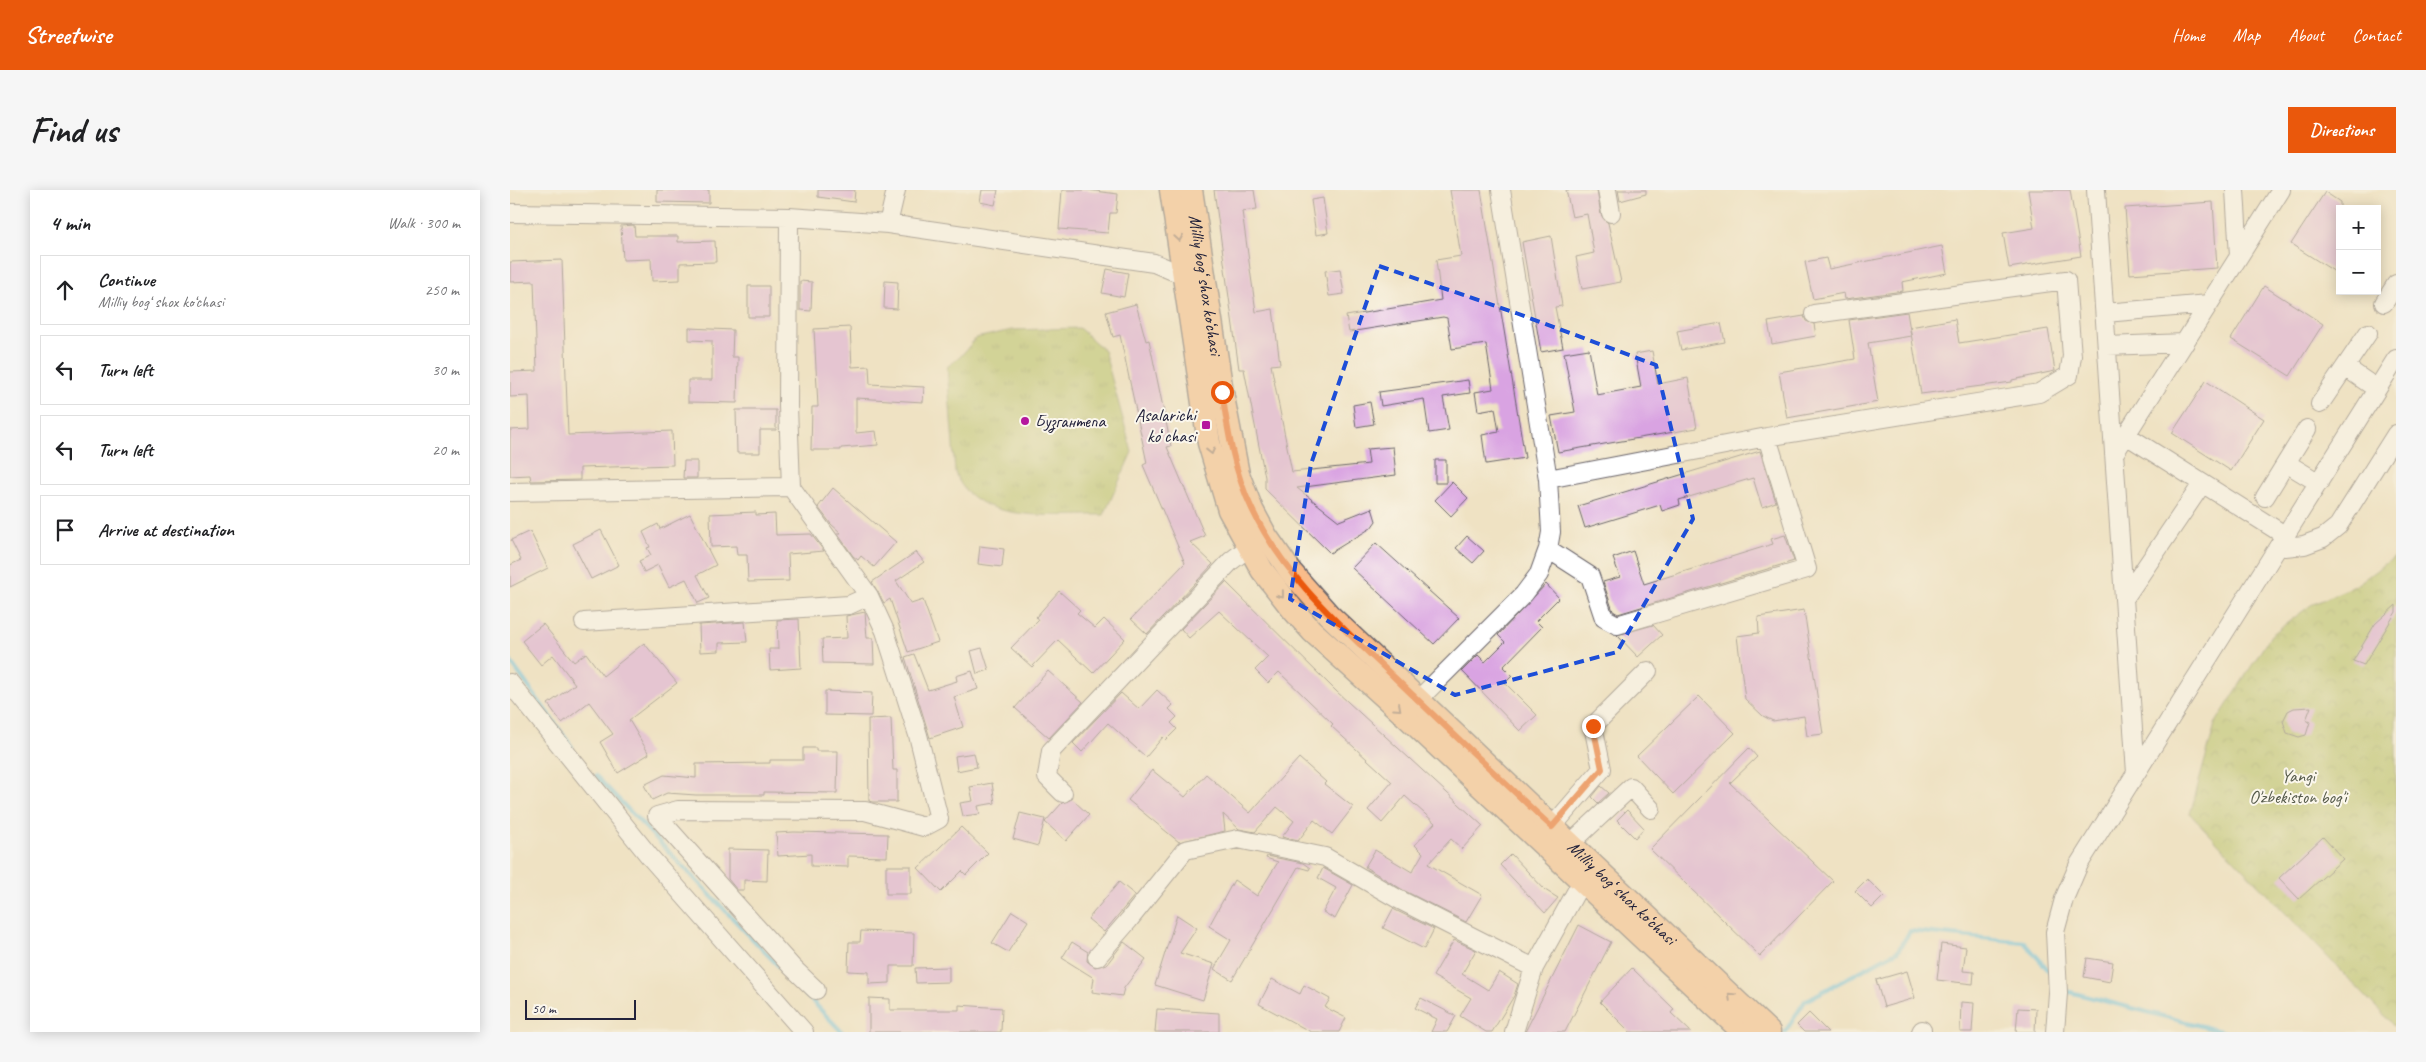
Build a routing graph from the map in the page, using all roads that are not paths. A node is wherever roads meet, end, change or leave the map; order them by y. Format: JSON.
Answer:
{"nodes":[{"id":1,"x":896,"y":190,"type":"edge"},
{"id":2,"x":1171,"y":190,"type":"edge"},
{"id":3,"x":1191,"y":190,"type":"edge"},
{"id":4,"x":1501,"y":190,"type":"edge"},
{"id":5,"x":1607,"y":190,"type":"edge"},
{"id":6,"x":2096,"y":190,"type":"edge"},
{"id":7,"x":2234,"y":190,"type":"edge"},
{"id":8,"x":2282,"y":190,"type":"edge"},
{"id":9,"x":1611,"y":212,"type":"dead end"},
{"id":10,"x":510,"y":213,"type":"edge"},
{"id":11,"x":789,"y":217,"type":"junction"},
{"id":12,"x":888,"y":224,"type":"junction"},
{"id":13,"x":2239,"y":256,"type":"junction"},
{"id":14,"x":1194,"y":268,"type":"junction"},
{"id":15,"x":2396,"y":284,"type":"edge"},
{"id":16,"x":2384,"y":303,"type":"dead end"},
{"id":17,"x":2209,"y":304,"type":"junction"},
{"id":18,"x":2105,"y":312,"type":"junction"},
{"id":19,"x":1814,"y":314,"type":"dead end"},
{"id":20,"x":2368,"y":333,"type":"dead end"},
{"id":21,"x":2185,"y":343,"type":"junction"},
{"id":22,"x":2107,"y":346,"type":"junction"},
{"id":23,"x":2396,"y":359,"type":"edge"},
{"id":24,"x":2345,"y":368,"type":"junction"},
{"id":25,"x":2377,"y":389,"type":"junction"},
{"id":26,"x":2320,"y":404,"type":"dead end"},
{"id":27,"x":2307,"y":429,"type":"dead end"},
{"id":28,"x":2396,"y":434,"type":"edge"},
{"id":29,"x":2126,"y":435,"type":"junction"},
{"id":30,"x":1767,"y":437,"type":"junction"},
{"id":31,"x":2114,"y":454,"type":"junction"},
{"id":32,"x":2286,"y":463,"type":"junction"},
{"id":33,"x":1548,"y":479,"type":"junction"},
{"id":34,"x":2319,"y":483,"type":"junction"},
{"id":35,"x":2202,"y":484,"type":"junction"},
{"id":36,"x":791,"y":487,"type":"junction"},
{"id":37,"x":510,"y":492,"type":"edge"},
{"id":38,"x":2265,"y":497,"type":"dead end"},
{"id":39,"x":2283,"y":541,"type":"junction"},
{"id":40,"x":1248,"y":548,"type":"junction"},
{"id":41,"x":1548,"y":549,"type":"junction"},
{"id":42,"x":868,"y":596,"type":"junction"},
{"id":43,"x":2124,"y":599,"type":"junction"},
{"id":44,"x":584,"y":622,"type":"dead end"},
{"id":45,"x":1648,"y":671,"type":"dead end"},
{"id":46,"x":510,"y":683,"type":"edge"},
{"id":47,"x":1418,"y":700,"type":"junction"},
{"id":48,"x":2136,"y":774,"type":"junction"},
{"id":49,"x":1063,"y":792,"type":"dead end"},
{"id":50,"x":1651,"y":808,"type":"dead end"},
{"id":51,"x":1552,"y":827,"type":"junction"},
{"id":52,"x":1570,"y":844,"type":"junction"},
{"id":53,"x":1582,"y":882,"type":"junction"},
{"id":54,"x":1097,"y":956,"type":"dead end"},
{"id":55,"x":1534,"y":968,"type":"junction"},
{"id":56,"x":816,"y":990,"type":"dead end"},
{"id":57,"x":1768,"y":1031,"type":"edge"},
{"id":58,"x":804,"y":1032,"type":"edge"},
{"id":59,"x":1514,"y":1032,"type":"edge"},
{"id":60,"x":1743,"y":1032,"type":"edge"},
{"id":61,"x":2055,"y":1032,"type":"edge"}],
"edges":[{"from":1,"to":12,"type":"street"},
{"from":2,"to":14,"type":"main road","name":"Milliy bog‘ shox ko‘chasi","one_way":true},
{"from":3,"to":14,"type":"main road","name":"Milliy bog‘ shox ko‘chasi"},
{"from":4,"to":33,"type":"street"},
{"from":5,"to":9,"type":"street"},
{"from":6,"to":18,"type":"street"},
{"from":7,"to":13,"type":"street"},
{"from":8,"to":13,"type":"street"},
{"from":10,"to":11,"type":"street"},
{"from":11,"to":12,"type":"street"},
{"from":11,"to":36,"type":"street"},
{"from":12,"to":14,"type":"street"},
{"from":13,"to":17,"type":"street"},
{"from":14,"to":40,"type":"main road","name":"Milliy bog‘ shox ko‘chasi","one_way":true},
{"from":14,"to":47,"type":"main road","name":"Milliy bog‘ shox ko‘chasi"},
{"from":15,"to":16,"type":"street"},
{"from":17,"to":18,"type":"street"},
{"from":17,"to":21,"type":"street"},
{"from":18,"to":22,"type":"street"},
{"from":19,"to":30,"type":"street"},
{"from":20,"to":24,"type":"street"},
{"from":21,"to":22,"type":"street"},
{"from":21,"to":29,"type":"street"},
{"from":22,"to":31,"type":"street"},
{"from":23,"to":25,"type":"street"},
{"from":24,"to":25,"type":"street"},
{"from":24,"to":26,"type":"street"},
{"from":25,"to":34,"type":"street"},
{"from":27,"to":32,"type":"street"},
{"from":28,"to":39,"type":"street"},
{"from":29,"to":31,"type":"street"},
{"from":29,"to":35,"type":"street"},
{"from":30,"to":33,"type":"street"},
{"from":30,"to":41,"type":"street"},
{"from":31,"to":43,"type":"street"},
{"from":32,"to":34,"type":"street"},
{"from":32,"to":38,"type":"street"},
{"from":33,"to":41,"type":"street"},
{"from":34,"to":39,"type":"street"},
{"from":35,"to":39,"type":"street"},
{"from":35,"to":43,"type":"street"},
{"from":36,"to":37,"type":"street"},
{"from":36,"to":42,"type":"street"},
{"from":39,"to":48,"type":"street"},
{"from":40,"to":49,"type":"street"},
{"from":40,"to":53,"type":"main road","name":"Milliy bog‘ shox ko‘chasi","one_way":true},
{"from":41,"to":47,"type":"street"},
{"from":42,"to":44,"type":"street"},
{"from":42,"to":56,"type":"street"},
{"from":43,"to":48,"type":"street"},
{"from":45,"to":51,"type":"street"},
{"from":46,"to":58,"type":"street"},
{"from":47,"to":51,"type":"main road","name":"Milliy bog‘ shox ko‘chasi"},
{"from":48,"to":61,"type":"street"},
{"from":50,"to":52,"type":"street"},
{"from":51,"to":52,"type":"main road","name":"Milliy bog‘ shox ko‘chasi"},
{"from":57,"to":52,"type":"main road","name":"Milliy bog‘ shox ko‘chasi","one_way":true},
{"from":53,"to":55,"type":"street"},
{"from":53,"to":60,"type":"main road","name":"Milliy bog‘ shox ko‘chasi"},
{"from":54,"to":55,"type":"street"},
{"from":55,"to":59,"type":"street"}]}
